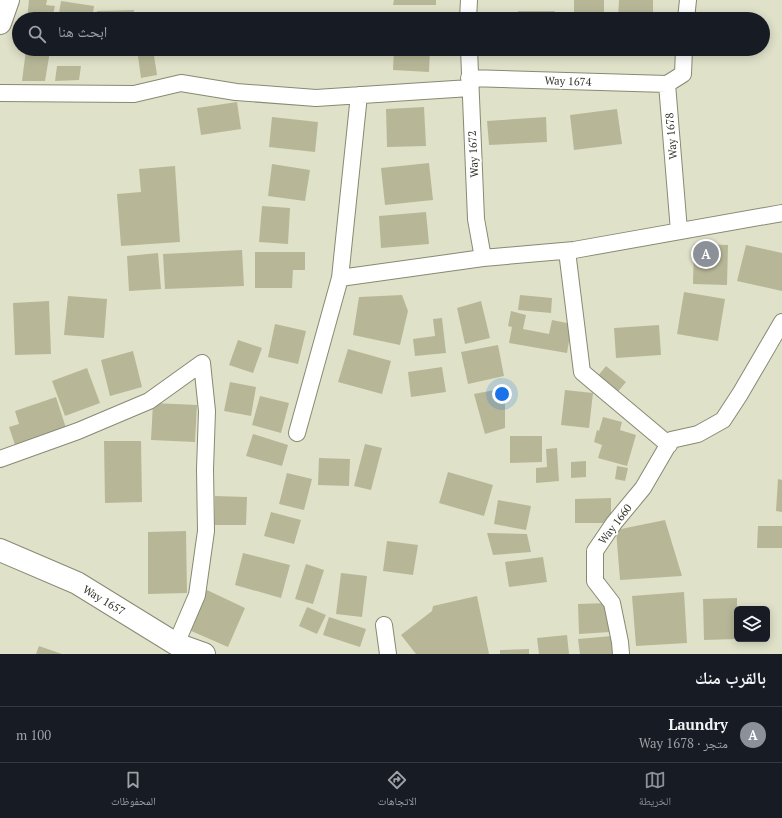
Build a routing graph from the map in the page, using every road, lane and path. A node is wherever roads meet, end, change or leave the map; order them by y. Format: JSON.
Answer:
{"nodes":[{"id":1,"x":8,"y":0,"type":"edge"},
{"id":2,"x":469,"y":0,"type":"edge"},
{"id":3,"x":688,"y":0,"type":"edge"},
{"id":4,"x":468,"y":12,"type":"edge"},
{"id":5,"x":687,"y":12,"type":"edge"},
{"id":6,"x":0,"y":23,"type":"edge"},
{"id":7,"x":469,"y":56,"type":"edge"},
{"id":8,"x":684,"y":56,"type":"edge"},
{"id":9,"x":469,"y":83,"type":"junction"},
{"id":10,"x":667,"y":84,"type":"junction"},
{"id":11,"x":0,"y":94,"type":"edge"},
{"id":12,"x":359,"y":95,"type":"junction"},
{"id":13,"x":782,"y":213,"type":"edge"},
{"id":14,"x":679,"y":232,"type":"junction"},
{"id":15,"x":567,"y":251,"type":"junction"},
{"id":16,"x":483,"y":258,"type":"junction"},
{"id":17,"x":340,"y":278,"type":"junction"},
{"id":18,"x":782,"y":322,"type":"edge"},
{"id":19,"x":297,"y":433,"type":"dead end"},
{"id":20,"x":669,"y":445,"type":"junction"},
{"id":21,"x":0,"y":459,"type":"edge"},
{"id":22,"x":0,"y":550,"type":"edge"},
{"id":23,"x":384,"y":625,"type":"dead end"},
{"id":24,"x":176,"y":644,"type":"junction"},
{"id":25,"x":204,"y":654,"type":"edge"},
{"id":26,"x":388,"y":654,"type":"edge"},
{"id":27,"x":621,"y":654,"type":"edge"}],
"edges":[{"from":1,"to":6,"type":"street"},
{"from":2,"to":4,"type":"street"},
{"from":3,"to":5,"type":"street"},
{"from":7,"to":9,"type":"street","name":"Way 1672"},
{"from":8,"to":10,"type":"street"},
{"from":9,"to":10,"type":"street","name":"Way 1674"},
{"from":9,"to":12,"type":"street","name":"Way 1674"},
{"from":9,"to":16,"type":"street","name":"Way 1672"},
{"from":10,"to":14,"type":"street","name":"Way 1678"},
{"from":11,"to":12,"type":"street","name":"Way 1674"},
{"from":12,"to":17,"type":"street"},
{"from":13,"to":14,"type":"street"},
{"from":14,"to":15,"type":"street"},
{"from":15,"to":16,"type":"street"},
{"from":15,"to":20,"type":"street"},
{"from":16,"to":17,"type":"street"},
{"from":17,"to":19,"type":"street"},
{"from":18,"to":20,"type":"street"},
{"from":20,"to":27,"type":"street","name":"Way 1660"},
{"from":21,"to":24,"type":"street"},
{"from":22,"to":24,"type":"street","name":"Way 1657"},
{"from":23,"to":26,"type":"street"},
{"from":24,"to":25,"type":"street","name":"Way 1657"}]}
